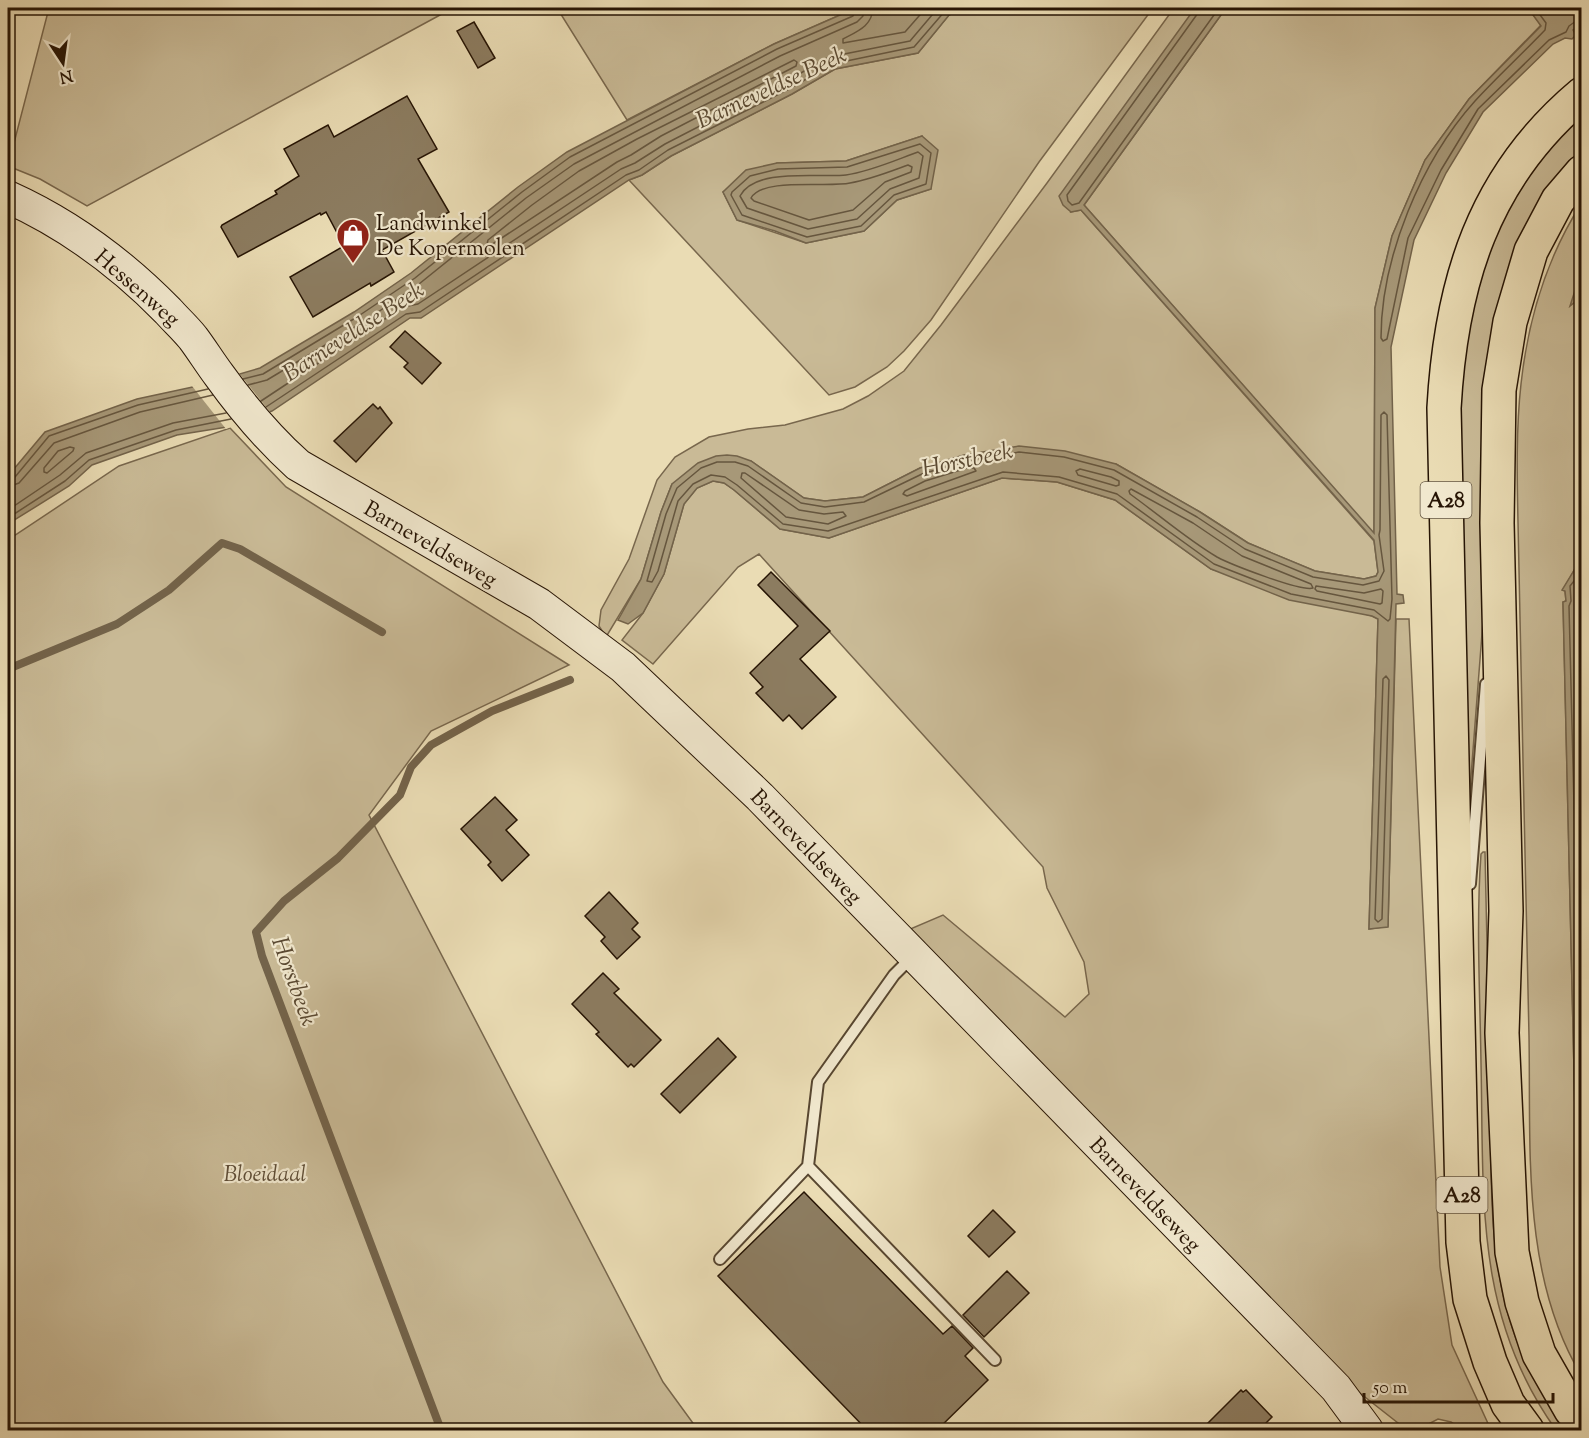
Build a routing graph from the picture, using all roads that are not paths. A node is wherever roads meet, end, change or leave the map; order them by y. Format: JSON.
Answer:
{"nodes":[{"id":1,"x":1581,"y":94,"type":"edge"},
{"id":2,"x":1581,"y":172,"type":"edge"},
{"id":3,"x":8,"y":197,"type":"edge"},
{"id":4,"x":221,"y":378,"type":"joint"},
{"id":5,"x":1497,"y":523,"type":"junction"},
{"id":6,"x":1488,"y":648,"type":"dead end"},
{"id":7,"x":1486,"y":671,"type":"dead end"},
{"id":8,"x":1470,"y":890,"type":"dead end"},
{"id":9,"x":1466,"y":913,"type":"dead end"},
{"id":10,"x":1457,"y":946,"type":"junction"},
{"id":11,"x":913,"y":956,"type":"junction"},
{"id":12,"x":808,"y":1166,"type":"junction"},
{"id":13,"x":720,"y":1259,"type":"dead end"},
{"id":14,"x":995,"y":1360,"type":"dead end"},
{"id":15,"x":1336,"y":1388,"type":"junction"},
{"id":16,"x":1581,"y":1421,"type":"edge"},
{"id":17,"x":1367,"y":1431,"type":"edge"},
{"id":18,"x":1393,"y":1431,"type":"edge"},
{"id":19,"x":1527,"y":1431,"type":"edge"}],
"edges":[{"from":1,"to":10,"type":"highway","number":"A28"},
{"from":2,"to":5,"type":"highway","number":"A28"},
{"from":3,"to":4,"type":"street","name":"Hessenweg"},
{"from":4,"to":11,"type":"street","name":"Barneveldseweg"},
{"from":5,"to":6,"type":"lane"},
{"from":5,"to":16,"type":"highway","number":"A28"},
{"from":7,"to":8,"type":"lane"},
{"from":9,"to":10,"type":"lane"},
{"from":10,"to":19,"type":"highway","number":"A28"},
{"from":11,"to":12,"type":"lane"},
{"from":11,"to":15,"type":"street","name":"Barneveldseweg"},
{"from":12,"to":13,"type":"lane"},
{"from":12,"to":14,"type":"lane"},
{"from":15,"to":17,"type":"street","name":"Barneveldseweg"},
{"from":15,"to":18,"type":"street","name":"Barneveldseweg"}]}
